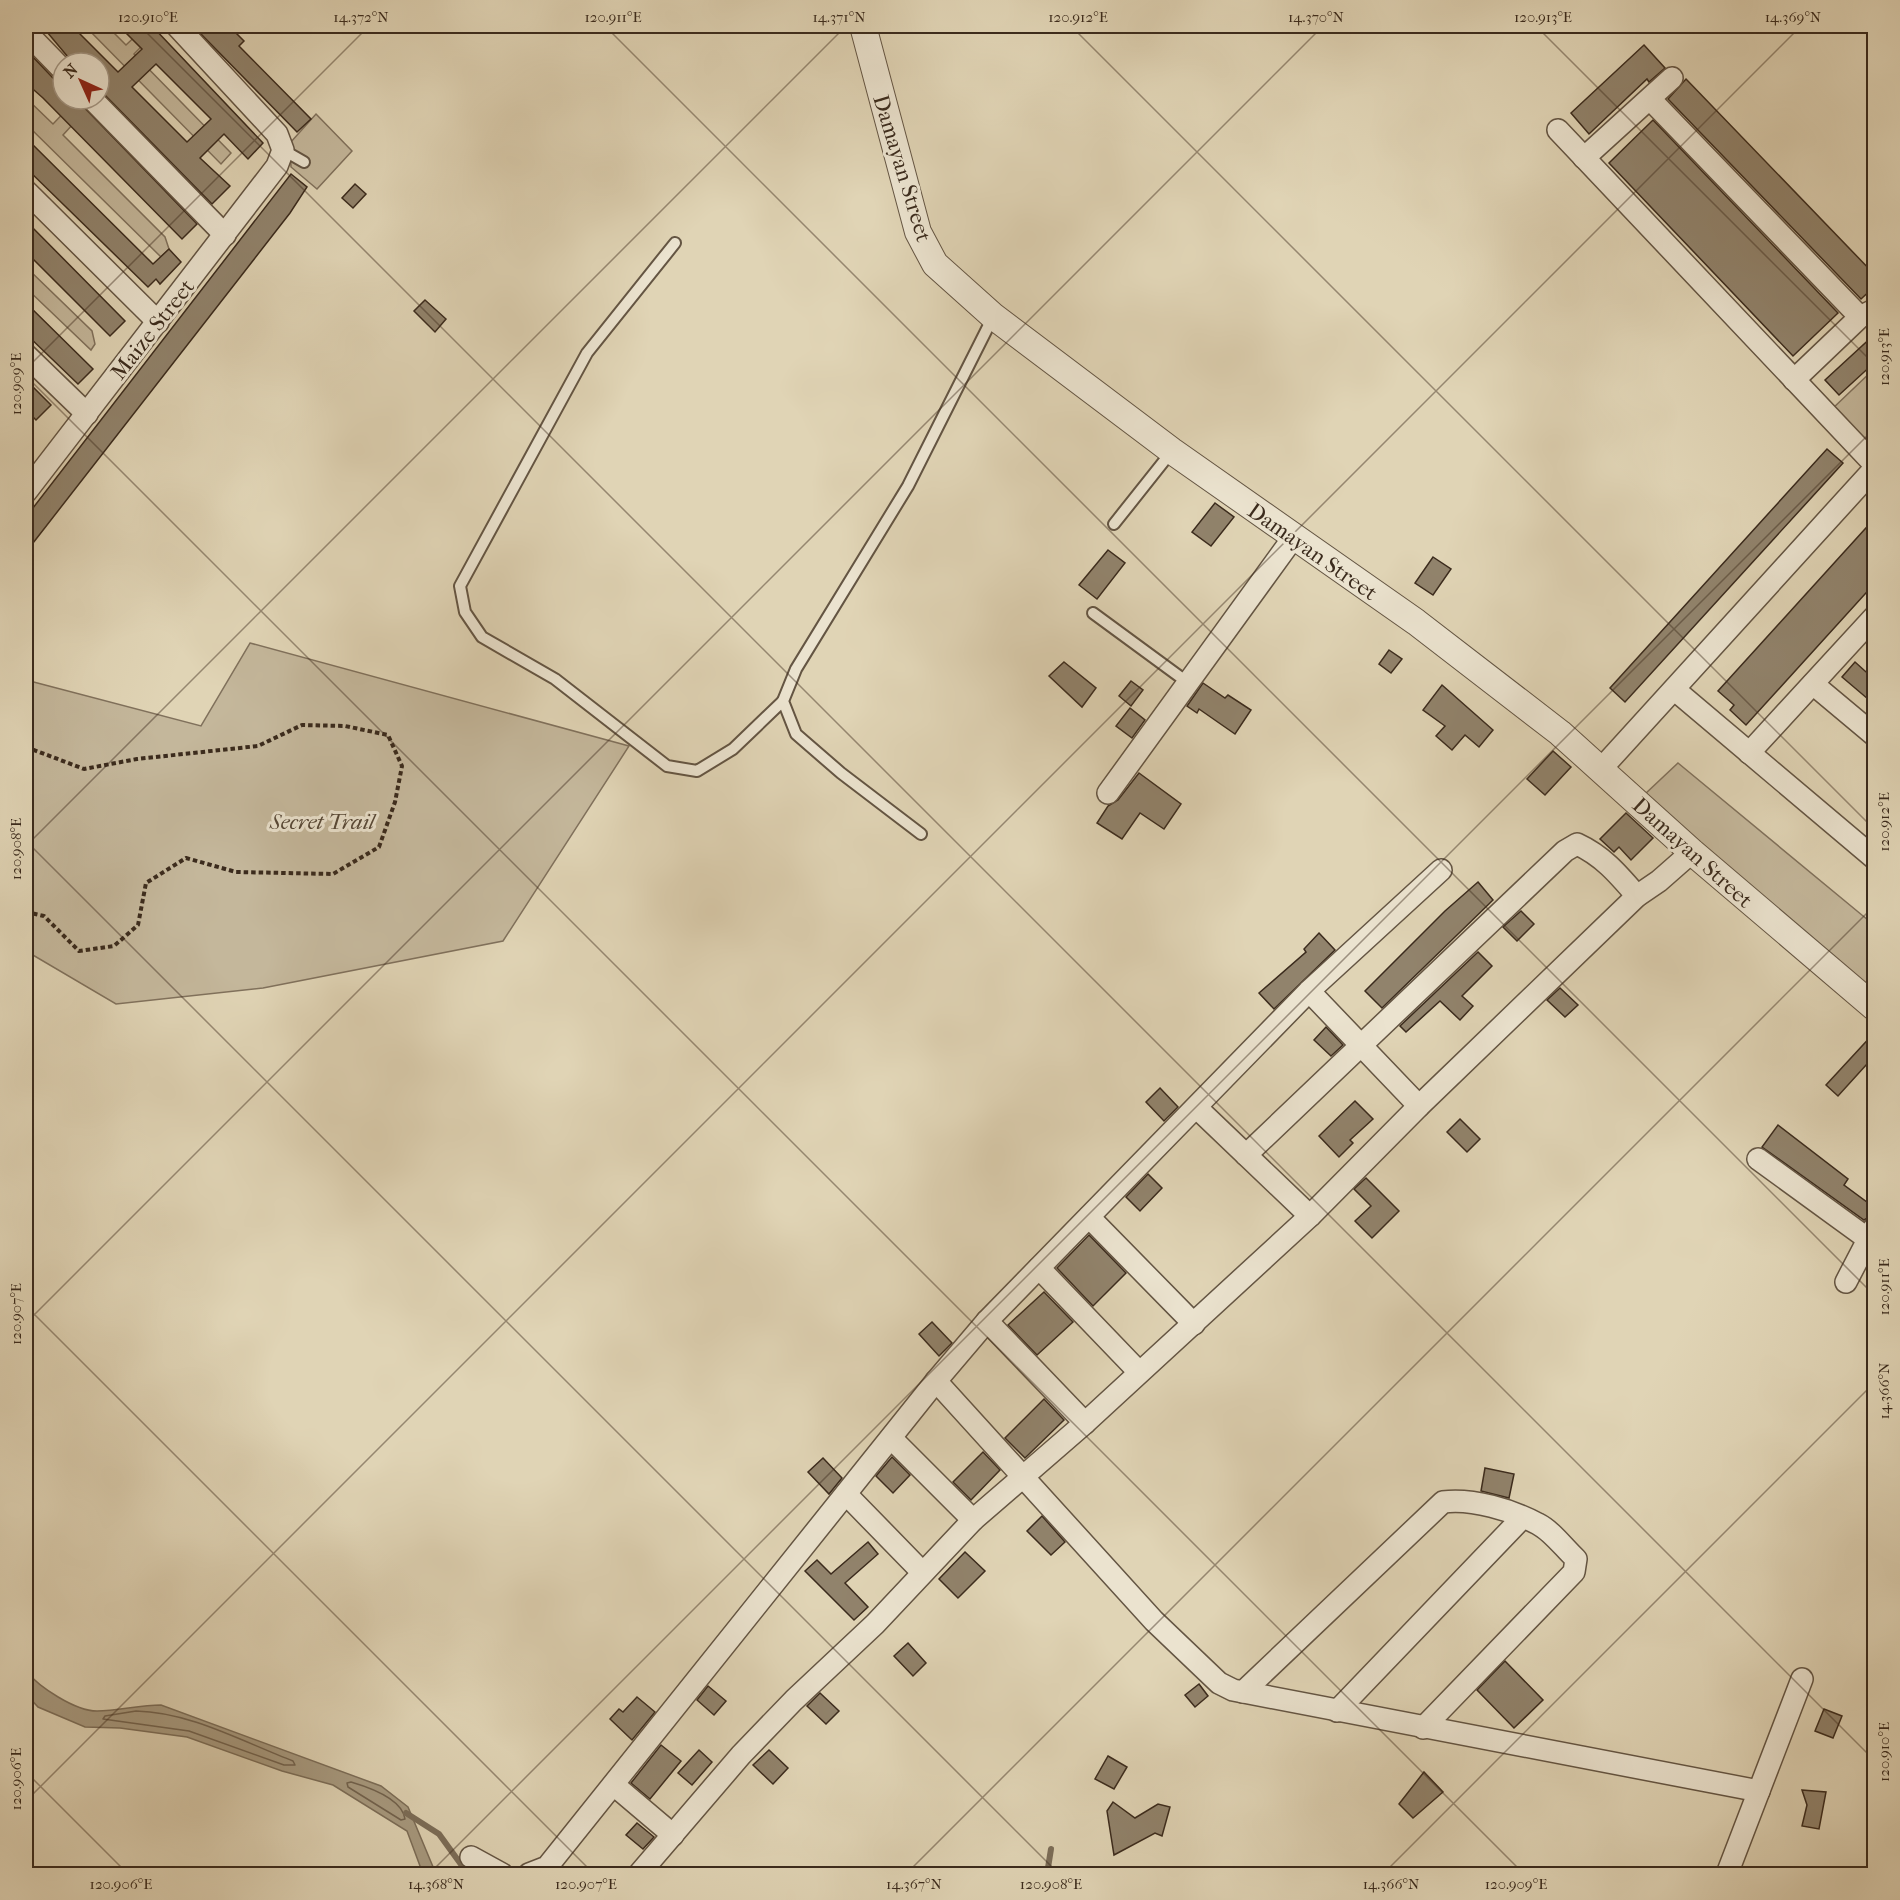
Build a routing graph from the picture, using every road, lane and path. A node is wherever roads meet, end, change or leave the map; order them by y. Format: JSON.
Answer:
{"nodes":[{"id":1,"x":177,"y":26,"type":"edge"},
{"id":2,"x":863,"y":26,"type":"edge"},
{"id":3,"x":26,"y":32,"type":"edge"},
{"id":4,"x":51,"y":58,"type":"edge"},
{"id":5,"x":1672,"y":78,"type":"dead end"},
{"id":6,"x":1650,"y":99,"type":"junction"},
{"id":7,"x":104,"y":111,"type":"edge"},
{"id":8,"x":1558,"y":130,"type":"dead end"},
{"id":9,"x":280,"y":158,"type":"junction"},
{"id":10,"x":1584,"y":158,"type":"junction"},
{"id":11,"x":304,"y":162,"type":"dead end"},
{"id":12,"x":26,"y":191,"type":"edge"},
{"id":13,"x":225,"y":235,"type":"junction"},
{"id":14,"x":675,"y":243,"type":"dead end"},
{"id":15,"x":1868,"y":313,"type":"edge"},
{"id":16,"x":993,"y":316,"type":"junction"},
{"id":17,"x":158,"y":322,"type":"junction"},
{"id":18,"x":26,"y":355,"type":"edge"},
{"id":19,"x":1794,"y":380,"type":"junction"},
{"id":20,"x":87,"y":414,"type":"junction"},
{"id":21,"x":1172,"y":451,"type":"junction"},
{"id":22,"x":1875,"y":464,"type":"edge"},
{"id":23,"x":1875,"y":469,"type":"edge"},
{"id":24,"x":26,"y":492,"type":"edge"},
{"id":25,"x":1114,"y":524,"type":"dead end"},
{"id":26,"x":1293,"y":538,"type":"junction"},
{"id":27,"x":1093,"y":614,"type":"dead end"},
{"id":28,"x":1875,"y":617,"type":"edge"},
{"id":29,"x":1187,"y":682,"type":"junction"},
{"id":30,"x":1813,"y":684,"type":"junction"},
{"id":31,"x":1675,"y":690,"type":"junction"},
{"id":32,"x":783,"y":701,"type":"junction"},
{"id":33,"x":1875,"y":735,"type":"edge"},
{"id":34,"x":26,"y":747,"type":"edge"},
{"id":35,"x":1749,"y":753,"type":"junction"},
{"id":36,"x":1601,"y":769,"type":"junction"},
{"id":37,"x":1108,"y":793,"type":"dead end"},
{"id":38,"x":921,"y":834,"type":"dead end"},
{"id":39,"x":1692,"y":852,"type":"junction"},
{"id":40,"x":1875,"y":858,"type":"edge"},
{"id":41,"x":1441,"y":870,"type":"dead end"},
{"id":42,"x":1637,"y":896,"type":"junction"},
{"id":43,"x":26,"y":912,"type":"edge"},
{"id":44,"x":1309,"y":990,"type":"junction"},
{"id":45,"x":1875,"y":1007,"type":"edge"},
{"id":46,"x":1361,"y":1044,"type":"junction"},
{"id":47,"x":1419,"y":1106,"type":"junction"},
{"id":48,"x":1197,"y":1108,"type":"junction"},
{"id":49,"x":1246,"y":1155,"type":"junction"},
{"id":50,"x":1758,"y":1159,"type":"dead end"},
{"id":51,"x":1310,"y":1216,"type":"junction"},
{"id":52,"x":1089,"y":1217,"type":"junction"},
{"id":53,"x":1871,"y":1234,"type":"edge"},
{"id":54,"x":1039,"y":1268,"type":"junction"},
{"id":55,"x":1846,"y":1282,"type":"dead end"},
{"id":56,"x":987,"y":1321,"type":"junction"},
{"id":57,"x":1194,"y":1324,"type":"junction"},
{"id":58,"x":1139,"y":1372,"type":"junction"},
{"id":59,"x":936,"y":1381,"type":"junction"},
{"id":60,"x":1085,"y":1423,"type":"junction"},
{"id":61,"x":891,"y":1438,"type":"junction"},
{"id":62,"x":1022,"y":1477,"type":"junction"},
{"id":63,"x":846,"y":1494,"type":"junction"},
{"id":64,"x":1522,"y":1518,"type":"junction"},
{"id":65,"x":972,"y":1520,"type":"junction"},
{"id":66,"x":922,"y":1572,"type":"junction"},
{"id":67,"x":1802,"y":1679,"type":"dead end"},
{"id":68,"x":1243,"y":1692,"type":"junction"},
{"id":69,"x":1336,"y":1711,"type":"junction"},
{"id":70,"x":1424,"y":1728,"type":"junction"},
{"id":71,"x":614,"y":1785,"type":"junction"},
{"id":72,"x":1759,"y":1791,"type":"junction"},
{"id":73,"x":673,"y":1834,"type":"junction"},
{"id":74,"x":471,"y":1857,"type":"dead end"},
{"id":75,"x":502,"y":1875,"type":"edge"},
{"id":76,"x":529,"y":1875,"type":"edge"},
{"id":77,"x":639,"y":1875,"type":"edge"},
{"id":78,"x":1727,"y":1875,"type":"edge"}],
"edges":[{"from":1,"to":9,"type":"street"},
{"from":2,"to":16,"type":"street","name":"Damayan Street"},
{"from":3,"to":4,"type":"street"},
{"from":5,"to":6,"type":"street"},
{"from":6,"to":10,"type":"street"},
{"from":6,"to":15,"type":"street"},
{"from":7,"to":13,"type":"street"},
{"from":8,"to":10,"type":"street"},
{"from":9,"to":11,"type":"lane"},
{"from":9,"to":13,"type":"street","name":"Maize Street"},
{"from":10,"to":19,"type":"street"},
{"from":12,"to":17,"type":"street"},
{"from":13,"to":17,"type":"street","name":"Maize Street"},
{"from":14,"to":32,"type":"lane"},
{"from":15,"to":19,"type":"street"},
{"from":16,"to":21,"type":"street","name":"Damayan Street"},
{"from":16,"to":32,"type":"lane"},
{"from":17,"to":20,"type":"street","name":"Maize Street"},
{"from":18,"to":20,"type":"street"},
{"from":19,"to":22,"type":"street"},
{"from":20,"to":24,"type":"street","name":"Maize Street"},
{"from":21,"to":25,"type":"lane"},
{"from":21,"to":26,"type":"street","name":"Damayan Street"},
{"from":23,"to":31,"type":"street"},
{"from":26,"to":29,"type":"street"},
{"from":26,"to":36,"type":"street","name":"Damayan Street"},
{"from":27,"to":29,"type":"lane"},
{"from":28,"to":30,"type":"street"},
{"from":29,"to":37,"type":"street"},
{"from":30,"to":33,"type":"street"},
{"from":30,"to":35,"type":"street"},
{"from":31,"to":35,"type":"street"},
{"from":31,"to":36,"type":"street"},
{"from":32,"to":38,"type":"lane"},
{"from":34,"to":43,"type":"path"},
{"from":35,"to":40,"type":"street"},
{"from":36,"to":39,"type":"street","name":"Damayan Street"},
{"from":39,"to":42,"type":"street"},
{"from":39,"to":45,"type":"street","name":"Damayan Street"},
{"from":41,"to":44,"type":"street"},
{"from":42,"to":46,"type":"street"},
{"from":42,"to":47,"type":"street"},
{"from":44,"to":46,"type":"street"},
{"from":44,"to":48,"type":"street"},
{"from":46,"to":47,"type":"street"},
{"from":46,"to":49,"type":"street"},
{"from":47,"to":51,"type":"street"},
{"from":48,"to":49,"type":"street"},
{"from":48,"to":52,"type":"street"},
{"from":49,"to":51,"type":"street"},
{"from":50,"to":53,"type":"street"},
{"from":51,"to":57,"type":"street"},
{"from":52,"to":54,"type":"street"},
{"from":52,"to":57,"type":"street"},
{"from":53,"to":55,"type":"street"},
{"from":54,"to":56,"type":"street"},
{"from":54,"to":58,"type":"street"},
{"from":56,"to":59,"type":"street"},
{"from":56,"to":60,"type":"street"},
{"from":57,"to":58,"type":"street"},
{"from":58,"to":60,"type":"street"},
{"from":59,"to":61,"type":"street"},
{"from":59,"to":62,"type":"street"},
{"from":60,"to":62,"type":"street"},
{"from":61,"to":63,"type":"street"},
{"from":61,"to":65,"type":"street"},
{"from":62,"to":65,"type":"street"},
{"from":62,"to":68,"type":"street"},
{"from":63,"to":66,"type":"street"},
{"from":63,"to":71,"type":"street"},
{"from":64,"to":68,"type":"street"},
{"from":64,"to":69,"type":"street"},
{"from":64,"to":70,"type":"street"},
{"from":65,"to":66,"type":"street"},
{"from":66,"to":73,"type":"street"},
{"from":67,"to":72,"type":"street"},
{"from":68,"to":69,"type":"street"},
{"from":69,"to":70,"type":"street"},
{"from":70,"to":72,"type":"street"},
{"from":71,"to":73,"type":"street"},
{"from":71,"to":76,"type":"street"},
{"from":72,"to":78,"type":"street"},
{"from":73,"to":77,"type":"street"},
{"from":74,"to":75,"type":"street"}]}
